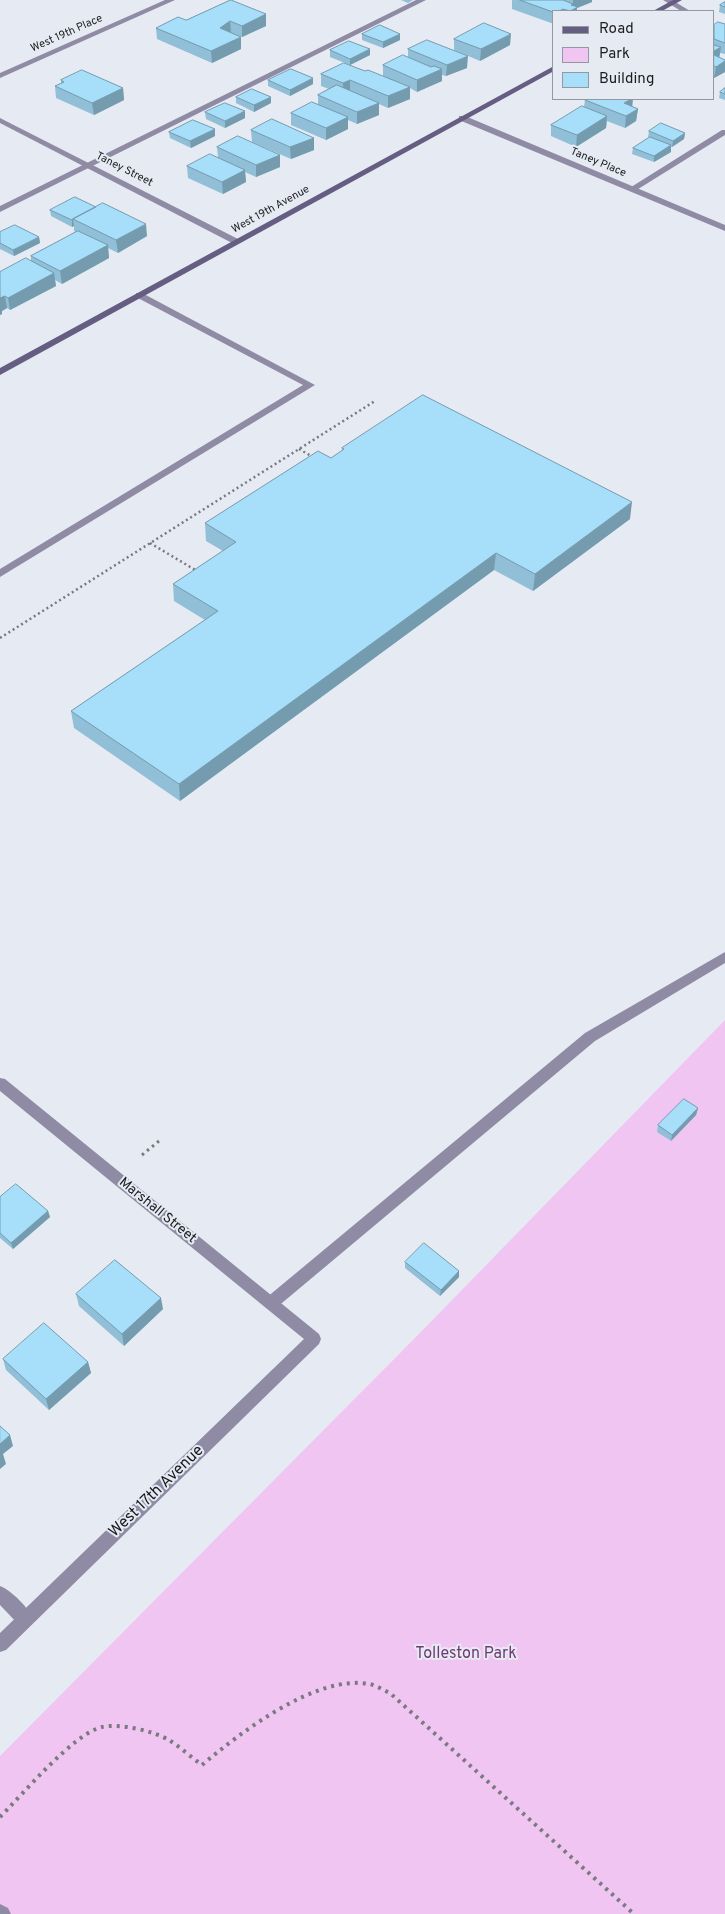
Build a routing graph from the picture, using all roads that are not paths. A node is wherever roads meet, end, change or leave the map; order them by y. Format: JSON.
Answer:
{"nodes":[{"id":1,"x":171,"y":0,"type":"edge"},
{"id":2,"x":422,"y":0,"type":"edge"},
{"id":3,"x":672,"y":1,"type":"edge"},
{"id":4,"x":658,"y":10,"type":"edge"},
{"id":5,"x":685,"y":10,"type":"edge"},
{"id":6,"x":552,"y":69,"type":"edge"},
{"id":7,"x":0,"y":76,"type":"edge"},
{"id":8,"x":462,"y":118,"type":"junction"},
{"id":9,"x":0,"y":120,"type":"edge"},
{"id":10,"x":725,"y":132,"type":"edge"},
{"id":11,"x":90,"y":165,"type":"junction"},
{"id":12,"x":632,"y":190,"type":"junction"},
{"id":13,"x":0,"y":209,"type":"edge"},
{"id":14,"x":725,"y":228,"type":"edge"},
{"id":15,"x":237,"y":242,"type":"junction"},
{"id":16,"x":139,"y":295,"type":"junction"},
{"id":17,"x":0,"y":372,"type":"edge"},
{"id":18,"x":0,"y":574,"type":"edge"},
{"id":19,"x":725,"y":958,"type":"edge"},
{"id":20,"x":0,"y":1083,"type":"edge"},
{"id":21,"x":271,"y":1303,"type":"junction"},
{"id":22,"x":314,"y":1339,"type":"joint"},
{"id":23,"x":0,"y":1594,"type":"edge"},
{"id":24,"x":26,"y":1619,"type":"junction"},
{"id":25,"x":0,"y":1644,"type":"edge"}],
"edges":[{"from":1,"to":7,"type":"street","name":"West 19th Place"},
{"from":2,"to":11,"type":"street"},
{"from":3,"to":4,"type":"street"},
{"from":3,"to":5,"type":"street"},
{"from":6,"to":8,"type":"street","name":"West 19th Avenue"},
{"from":8,"to":12,"type":"street","name":"Taney Place"},
{"from":8,"to":15,"type":"street","name":"West 19th Avenue"},
{"from":9,"to":11,"type":"street","name":"Taney Street"},
{"from":10,"to":12,"type":"street"},
{"from":11,"to":13,"type":"street"},
{"from":11,"to":15,"type":"street","name":"Taney Street"},
{"from":12,"to":14,"type":"street","name":"Taney Place"},
{"from":15,"to":16,"type":"street","name":"West 19th Avenue"},
{"from":16,"to":17,"type":"street","name":"West 19th Avenue"},
{"from":16,"to":18,"type":"street"},
{"from":19,"to":21,"type":"street"},
{"from":20,"to":21,"type":"street","name":"Marshall Street"},
{"from":21,"to":22,"type":"street","name":"Marshall Street"},
{"from":22,"to":24,"type":"street","name":"West 17th Avenue"},
{"from":23,"to":24,"type":"street"},
{"from":24,"to":25,"type":"street","name":"West 17th Avenue"}]}
